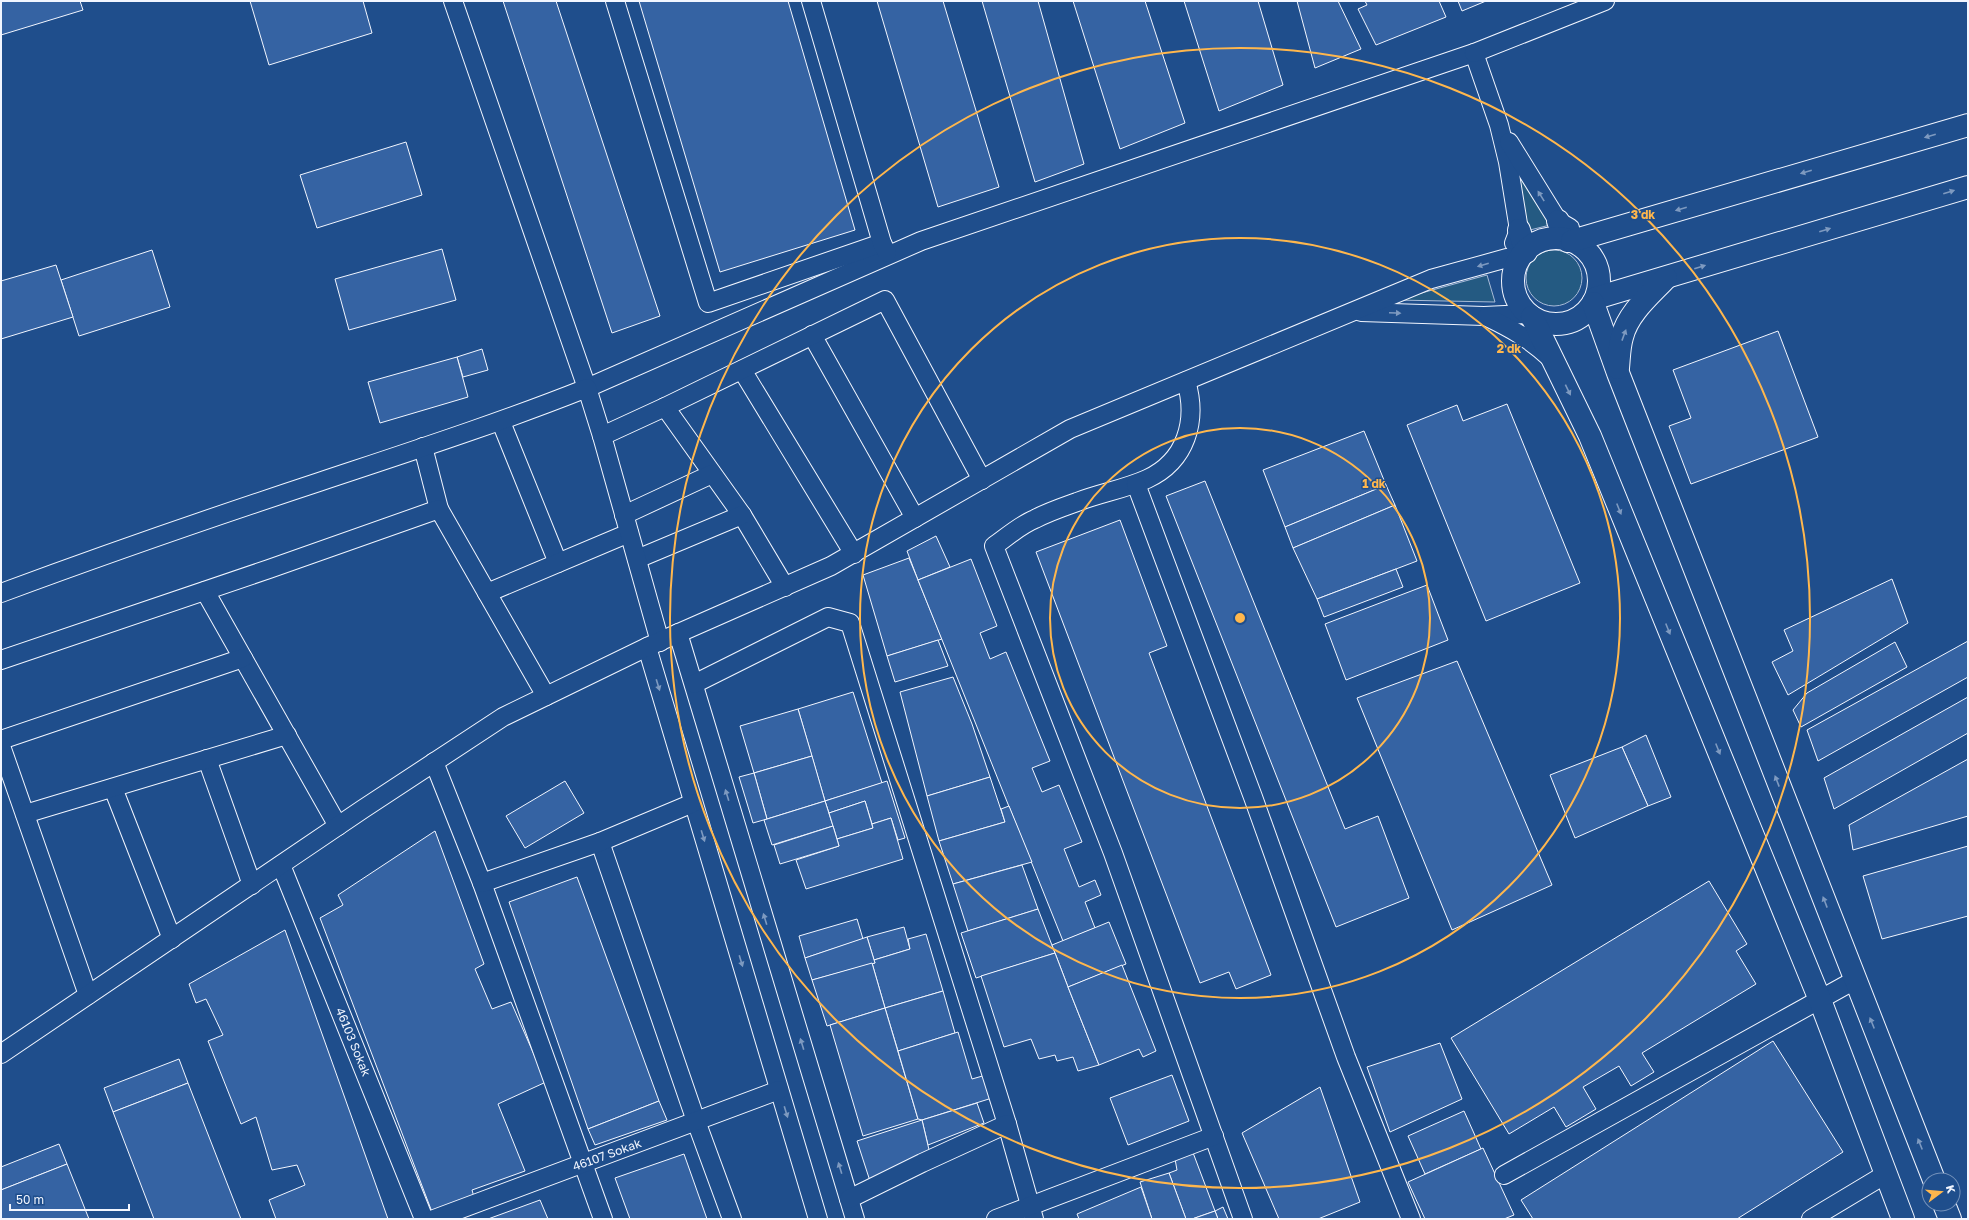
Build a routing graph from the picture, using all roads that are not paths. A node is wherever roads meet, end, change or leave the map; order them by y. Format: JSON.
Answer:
{"nodes":[{"id":1,"x":453,"y":1,"type":"edge"},
{"id":2,"x":615,"y":1,"type":"edge"},
{"id":3,"x":811,"y":1,"type":"edge"},
{"id":4,"x":1606,"y":1,"type":"edge"},
{"id":5,"x":1474,"y":53,"type":"junction"},
{"id":6,"x":1499,"y":125,"type":"junction"},
{"id":7,"x":1968,"y":125,"type":"edge"},
{"id":8,"x":1968,"y":187,"type":"edge"},
{"id":9,"x":1558,"y":221,"type":"joint"},
{"id":10,"x":1519,"y":230,"type":"joint"},
{"id":11,"x":1577,"y":239,"type":"junction"},
{"id":12,"x":885,"y":249,"type":"junction"},
{"id":13,"x":1518,"y":256,"type":"junction"},
{"id":14,"x":1667,"y":277,"type":"junction"},
{"id":15,"x":1594,"y":300,"type":"junction"},
{"id":16,"x":1356,"y":312,"type":"junction"},
{"id":17,"x":1530,"y":315,"type":"junction"},
{"id":18,"x":1484,"y":316,"type":"junction"},
{"id":19,"x":812,"y":335,"type":"junction"},
{"id":20,"x":1554,"y":361,"type":"junction"},
{"id":21,"x":742,"y":370,"type":"junction"},
{"id":22,"x":1618,"y":373,"type":"junction"},
{"id":23,"x":1186,"y":382,"type":"junction"},
{"id":24,"x":587,"y":388,"type":"junction"},
{"id":25,"x":665,"y":407,"type":"junction"},
{"id":26,"x":501,"y":422,"type":"junction"},
{"id":27,"x":602,"y":436,"type":"junction"},
{"id":28,"x":423,"y":447,"type":"junction"},
{"id":29,"x":712,"y":474,"type":"junction"},
{"id":30,"x":982,"y":480,"type":"junction"},
{"id":31,"x":1136,"y":484,"type":"junction"},
{"id":32,"x":439,"y":509,"type":"junction"},
{"id":33,"x":742,"y":515,"type":"junction"},
{"id":34,"x":915,"y":518,"type":"junction"},
{"id":35,"x":627,"y":524,"type":"junction"},
{"id":36,"x":854,"y":554,"type":"junction"},
{"id":37,"x":636,"y":559,"type":"junction"},
{"id":38,"x":558,"y":563,"type":"junction"},
{"id":39,"x":785,"y":587,"type":"junction"},
{"id":40,"x":205,"y":591,"type":"junction"},
{"id":41,"x":1,"y":593,"type":"edge"},
{"id":42,"x":487,"y":593,"type":"junction"},
{"id":43,"x":678,"y":633,"type":"junction"},
{"id":44,"x":653,"y":644,"type":"junction"},
{"id":45,"x":243,"y":658,"type":"junction"},
{"id":46,"x":1,"y":660,"type":"edge"},
{"id":47,"x":694,"y":684,"type":"junction"},
{"id":48,"x":546,"y":696,"type":"junction"},
{"id":49,"x":287,"y":736,"type":"junction"},
{"id":50,"x":1,"y":740,"type":"edge"},
{"id":51,"x":1,"y":746,"type":"edge"},
{"id":52,"x":207,"y":760,"type":"junction"},
{"id":53,"x":434,"y":762,"type":"junction"},
{"id":54,"x":113,"y":788,"type":"junction"},
{"id":55,"x":694,"y":803,"type":"junction"},
{"id":56,"x":25,"y":814,"type":"junction"},
{"id":57,"x":338,"y":826,"type":"junction"},
{"id":58,"x":600,"y":842,"type":"junction"},
{"id":59,"x":281,"y":865,"type":"junction"},
{"id":60,"x":482,"y":883,"type":"junction"},
{"id":61,"x":252,"y":884,"type":"junction"},
{"id":62,"x":172,"y":938,"type":"junction"},
{"id":63,"x":1856,"y":980,"type":"junction"},
{"id":64,"x":88,"y":995,"type":"junction"},
{"id":65,"x":1820,"y":1000,"type":"junction"},
{"id":66,"x":1,"y":1054,"type":"edge"},
{"id":67,"x":779,"y":1090,"type":"junction"},
{"id":68,"x":696,"y":1121,"type":"junction"},
{"id":69,"x":1007,"y":1124,"type":"junction"},
{"id":70,"x":1214,"y":1136,"type":"junction"},
{"id":71,"x":582,"y":1164,"type":"junction"},
{"id":72,"x":1931,"y":1172,"type":"edge"},
{"id":73,"x":1886,"y":1174,"type":"junction"},
{"id":74,"x":1504,"y":1175,"type":"dead end"},
{"id":75,"x":849,"y":1199,"type":"junction"},
{"id":76,"x":1032,"y":1213,"type":"edge"},
{"id":77,"x":424,"y":1219,"type":"edge"},
{"id":78,"x":434,"y":1219,"type":"edge"},
{"id":79,"x":603,"y":1219,"type":"edge"},
{"id":80,"x":732,"y":1219,"type":"edge"},
{"id":81,"x":818,"y":1219,"type":"edge"},
{"id":82,"x":855,"y":1219,"type":"edge"},
{"id":83,"x":996,"y":1219,"type":"edge"},
{"id":84,"x":1243,"y":1219,"type":"edge"},
{"id":85,"x":1411,"y":1219,"type":"edge"},
{"id":86,"x":1811,"y":1219,"type":"edge"},
{"id":87,"x":1903,"y":1219,"type":"edge"}],
"edges":[{"from":1,"to":24,"type":"street"},
{"from":2,"to":12,"type":"street"},
{"from":3,"to":12,"type":"street"},
{"from":4,"to":5,"type":"street"},
{"from":5,"to":6,"type":"street"},
{"from":5,"to":12,"type":"street"},
{"from":9,"to":6,"type":"street","one_way":true},
{"from":6,"to":10,"type":"street"},
{"from":7,"to":11,"type":"main road","one_way":true},
{"from":14,"to":8,"type":"main road","one_way":true},
{"from":9,"to":11,"type":"main road"},
{"from":10,"to":13,"type":"main road"},
{"from":11,"to":13,"type":"main road"},
{"from":11,"to":15,"type":"main road"},
{"from":12,"to":24,"type":"street"},
{"from":13,"to":16,"type":"street","one_way":true},
{"from":13,"to":17,"type":"main road"},
{"from":14,"to":15,"type":"main road"},
{"from":22,"to":14,"type":"main road","one_way":true},
{"from":15,"to":17,"type":"main road"},
{"from":15,"to":22,"type":"main road"},
{"from":16,"to":18,"type":"street","one_way":true},
{"from":16,"to":23,"type":"street"},
{"from":17,"to":18,"type":"street"},
{"from":17,"to":20,"type":"main road"},
{"from":18,"to":20,"type":"street"},
{"from":19,"to":21,"type":"street"},
{"from":19,"to":30,"type":"street"},
{"from":19,"to":34,"type":"street"},
{"from":20,"to":65,"type":"main road","one_way":true},
{"from":21,"to":25,"type":"street"},
{"from":21,"to":36,"type":"street"},
{"from":63,"to":22,"type":"main road","one_way":true},
{"from":23,"to":30,"type":"street"},
{"from":23,"to":31,"type":"street"},
{"from":24,"to":26,"type":"street"},
{"from":24,"to":27,"type":"street"},
{"from":25,"to":27,"type":"street"},
{"from":25,"to":29,"type":"street"},
{"from":26,"to":28,"type":"street"},
{"from":26,"to":38,"type":"street"},
{"from":27,"to":35,"type":"street"},
{"from":28,"to":32,"type":"street"},
{"from":28,"to":41,"type":"street"},
{"from":29,"to":33,"type":"street"},
{"from":29,"to":35,"type":"street"},
{"from":30,"to":34,"type":"street"},
{"from":31,"to":70,"type":"street"},
{"from":31,"to":85,"type":"street"},
{"from":32,"to":40,"type":"street"},
{"from":32,"to":42,"type":"street"},
{"from":33,"to":37,"type":"street"},
{"from":33,"to":39,"type":"street"},
{"from":34,"to":36,"type":"street"},
{"from":35,"to":37,"type":"street"},
{"from":35,"to":38,"type":"street"},
{"from":36,"to":39,"type":"street"},
{"from":37,"to":44,"type":"street"},
{"from":38,"to":42,"type":"street"},
{"from":39,"to":43,"type":"street"},
{"from":40,"to":45,"type":"street"},
{"from":40,"to":46,"type":"street"},
{"from":42,"to":48,"type":"street"},
{"from":43,"to":44,"type":"street"},
{"from":43,"to":47,"type":"street"},
{"from":44,"to":48,"type":"street"},
{"from":44,"to":55,"type":"street","one_way":true},
{"from":45,"to":49,"type":"street"},
{"from":45,"to":50,"type":"street"},
{"from":47,"to":69,"type":"street"},
{"from":75,"to":47,"type":"street","one_way":true},
{"from":48,"to":53,"type":"street"},
{"from":49,"to":52,"type":"street"},
{"from":49,"to":57,"type":"street"},
{"from":51,"to":56,"type":"street"},
{"from":52,"to":54,"type":"street"},
{"from":52,"to":61,"type":"street"},
{"from":53,"to":57,"type":"street"},
{"from":53,"to":60,"type":"street"},
{"from":54,"to":56,"type":"street"},
{"from":54,"to":62,"type":"street"},
{"from":55,"to":58,"type":"street"},
{"from":55,"to":67,"type":"street","one_way":true},
{"from":56,"to":64,"type":"street"},
{"from":57,"to":59,"type":"street"},
{"from":58,"to":60,"type":"street"},
{"from":58,"to":68,"type":"street"},
{"from":59,"to":61,"type":"street"},
{"from":59,"to":77,"type":"street","name":"46103 Sokak"},
{"from":60,"to":71,"type":"street"},
{"from":61,"to":62,"type":"street"},
{"from":62,"to":64,"type":"street"},
{"from":63,"to":65,"type":"street"},
{"from":72,"to":63,"type":"main road","one_way":true},
{"from":64,"to":66,"type":"street"},
{"from":65,"to":73,"type":"main road"},
{"from":65,"to":74,"type":"street"},
{"from":67,"to":68,"type":"street","name":"46107 Sokak"},
{"from":67,"to":81,"type":"street","one_way":true},
{"from":68,"to":71,"type":"street","name":"46107 Sokak"},
{"from":68,"to":80,"type":"street"},
{"from":69,"to":75,"type":"street"},
{"from":69,"to":76,"type":"street"},
{"from":70,"to":76,"type":"street"},
{"from":70,"to":84,"type":"street"},
{"from":71,"to":78,"type":"street","name":"46107 Sokak"},
{"from":71,"to":79,"type":"street"},
{"from":73,"to":86,"type":"street"},
{"from":73,"to":87,"type":"main road"},
{"from":75,"to":82,"type":"street"},
{"from":76,"to":83,"type":"street"}]}
